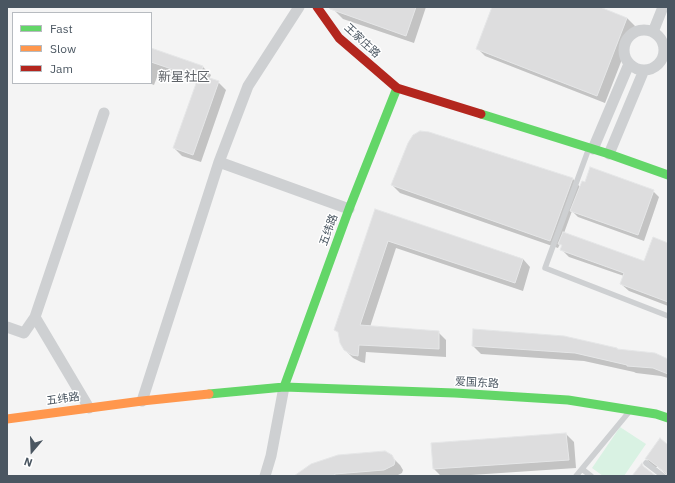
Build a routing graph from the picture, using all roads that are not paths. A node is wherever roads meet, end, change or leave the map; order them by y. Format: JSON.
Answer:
{"nodes":[{"id":1,"x":299,"y":7,"type":"edge"},
{"id":2,"x":317,"y":7,"type":"edge"},
{"id":3,"x":663,"y":7,"type":"edge"},
{"id":4,"x":653,"y":32,"type":"junction"},
{"id":5,"x":629,"y":64,"type":"junction"},
{"id":6,"x":644,"y":70,"type":"junction"},
{"id":7,"x":397,"y":88,"type":"junction"},
{"id":8,"x":104,"y":113,"type":"dead end"},
{"id":9,"x":591,"y":148,"type":"junction"},
{"id":10,"x":609,"y":154,"type":"junction"},
{"id":11,"x":219,"y":162,"type":"junction"},
{"id":12,"x":668,"y":175,"type":"edge"},
{"id":13,"x":350,"y":209,"type":"junction"},
{"id":14,"x":668,"y":316,"type":"edge"},
{"id":15,"x":35,"y":317,"type":"junction"},
{"id":16,"x":7,"y":327,"type":"edge"},
{"id":17,"x":284,"y":387,"type":"junction"},
{"id":18,"x":142,"y":401,"type":"junction"},
{"id":19,"x":89,"y":408,"type":"junction"},
{"id":20,"x":631,"y":410,"type":"junction"},
{"id":21,"x":668,"y":418,"type":"edge"},
{"id":22,"x":7,"y":419,"type":"edge"},
{"id":23,"x":646,"y":463,"type":"dead end"},
{"id":24,"x":582,"y":469,"type":"junction"},
{"id":25,"x":265,"y":476,"type":"edge"},
{"id":26,"x":576,"y":476,"type":"edge"},
{"id":27,"x":591,"y":476,"type":"edge"},
{"id":28,"x":663,"y":476,"type":"edge"}],
"edges":[{"from":1,"to":11,"type":"street"},
{"from":2,"to":7,"type":"street","name":"王家庄路"},
{"from":3,"to":4,"type":"street"},
{"from":4,"to":5,"type":"street"},
{"from":4,"to":6,"type":"street"},
{"from":5,"to":6,"type":"street"},
{"from":5,"to":9,"type":"street"},
{"from":6,"to":10,"type":"street"},
{"from":7,"to":9,"type":"street"},
{"from":7,"to":13,"type":"street","name":"五纬路"},
{"from":8,"to":15,"type":"street"},
{"from":9,"to":10,"type":"street"},
{"from":9,"to":14,"type":"lane"},
{"from":10,"to":12,"type":"street"},
{"from":11,"to":13,"type":"street"},
{"from":11,"to":18,"type":"street"},
{"from":13,"to":17,"type":"street","name":"五纬路"},
{"from":15,"to":16,"type":"street"},
{"from":15,"to":19,"type":"street"},
{"from":17,"to":18,"type":"street","name":"五纬路"},
{"from":17,"to":20,"type":"street","name":"爱国东路"},
{"from":17,"to":25,"type":"street"},
{"from":18,"to":19,"type":"street","name":"五纬路"},
{"from":19,"to":22,"type":"street","name":"五纬路"},
{"from":20,"to":21,"type":"street","name":"爱国东路"},
{"from":20,"to":24,"type":"lane"},
{"from":23,"to":28,"type":"lane"},
{"from":24,"to":26,"type":"lane"},
{"from":24,"to":27,"type":"lane"}]}
